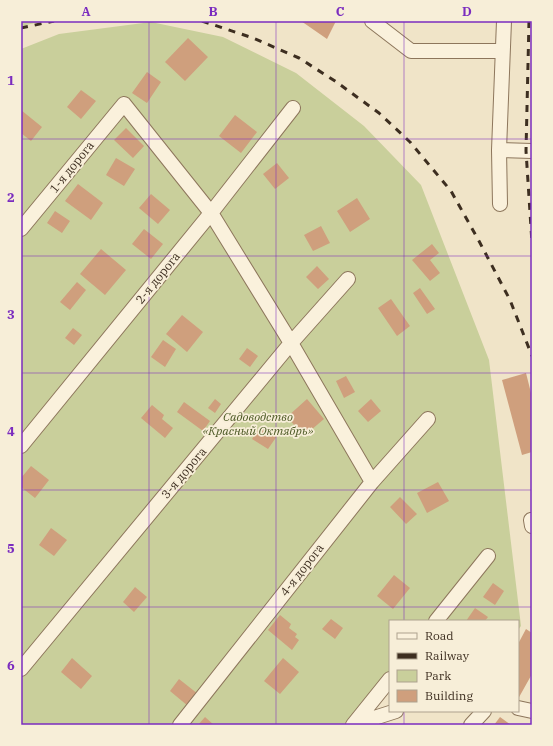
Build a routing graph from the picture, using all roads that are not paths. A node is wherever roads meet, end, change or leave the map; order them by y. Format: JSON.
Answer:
{"nodes":[{"id":1,"x":372,"y":21,"type":"edge"},
{"id":2,"x":504,"y":21,"type":"edge"},
{"id":3,"x":502,"y":52,"type":"junction"},
{"id":4,"x":293,"y":108,"type":"dead end"},
{"id":5,"x":499,"y":150,"type":"junction"},
{"id":6,"x":532,"y":151,"type":"edge"},
{"id":7,"x":500,"y":204,"type":"dead end"},
{"id":8,"x":211,"y":213,"type":"junction"},
{"id":9,"x":21,"y":229,"type":"edge"},
{"id":10,"x":348,"y":279,"type":"dead end"},
{"id":11,"x":291,"y":344,"type":"junction"},
{"id":12,"x":428,"y":419,"type":"dead end"},
{"id":13,"x":21,"y":446,"type":"edge"},
{"id":14,"x":372,"y":482,"type":"junction"},
{"id":15,"x":488,"y":556,"type":"dead end"},
{"id":16,"x":437,"y":620,"type":"edge"},
{"id":17,"x":21,"y":670,"type":"edge"},
{"id":18,"x":389,"y":680,"type":"edge"},
{"id":19,"x":519,"y":708,"type":"edge"},
{"id":20,"x":532,"y":711,"type":"edge"},
{"id":21,"x":393,"y":712,"type":"edge"},
{"id":22,"x":483,"y":712,"type":"edge"},
{"id":23,"x":180,"y":725,"type":"edge"},
{"id":24,"x":353,"y":725,"type":"edge"},
{"id":25,"x":358,"y":725,"type":"edge"},
{"id":26,"x":470,"y":725,"type":"edge"}],
"edges":[{"from":1,"to":3,"type":"street"},
{"from":2,"to":3,"type":"street"},
{"from":3,"to":5,"type":"street"},
{"from":4,"to":8,"type":"street","name":"2-я дорога"},
{"from":5,"to":6,"type":"street"},
{"from":5,"to":7,"type":"street"},
{"from":8,"to":9,"type":"street","name":"1-я дорога"},
{"from":8,"to":11,"type":"street"},
{"from":8,"to":13,"type":"street","name":"2-я дорога"},
{"from":10,"to":11,"type":"street","name":"3-я дорога"},
{"from":11,"to":14,"type":"street"},
{"from":11,"to":17,"type":"street","name":"3-я дорога"},
{"from":12,"to":14,"type":"street","name":"4-я дорога"},
{"from":14,"to":23,"type":"street","name":"4-я дорога"},
{"from":15,"to":16,"type":"street"},
{"from":18,"to":24,"type":"street"},
{"from":19,"to":20,"type":"street"},
{"from":21,"to":25,"type":"street"},
{"from":22,"to":26,"type":"street"}]}
